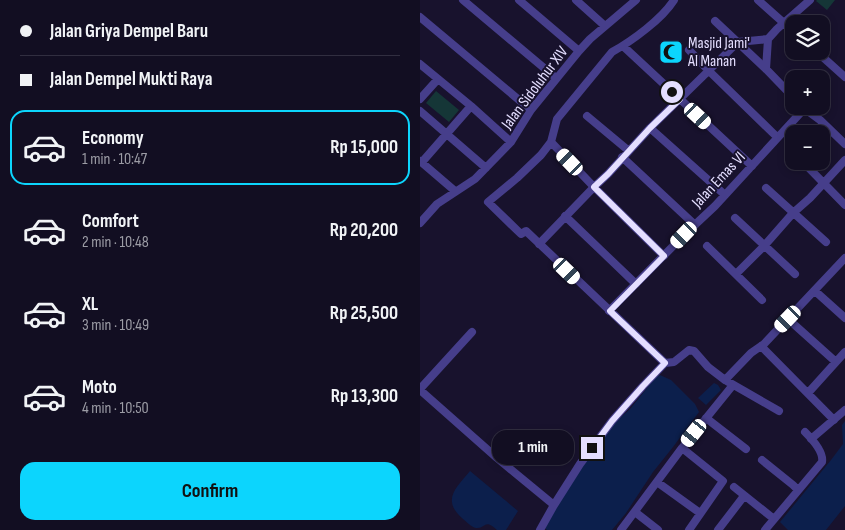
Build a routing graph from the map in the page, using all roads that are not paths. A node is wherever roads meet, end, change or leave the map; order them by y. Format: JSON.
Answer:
{"nodes":[{"id":1,"x":463,"y":0,"type":"edge"},
{"id":2,"x":519,"y":0,"type":"edge"},
{"id":3,"x":576,"y":0,"type":"edge"},
{"id":4,"x":635,"y":0,"type":"edge"},
{"id":5,"x":674,"y":0,"type":"edge"},
{"id":6,"x":758,"y":0,"type":"edge"},
{"id":7,"x":810,"y":0,"type":"edge"},
{"id":8,"x":794,"y":15,"type":"edge"},
{"id":9,"x":420,"y":17,"type":"edge"},
{"id":10,"x":715,"y":21,"type":"dead end"},
{"id":11,"x":785,"y":23,"type":"joint"},
{"id":12,"x":606,"y":26,"type":"junction"},
{"id":13,"x":768,"y":39,"type":"junction"},
{"id":14,"x":738,"y":42,"type":"junction"},
{"id":15,"x":623,"y":46,"type":"junction"},
{"id":16,"x":689,"y":50,"type":"dead end"},
{"id":17,"x":579,"y":51,"type":"junction"},
{"id":18,"x":826,"y":60,"type":"edge"},
{"id":19,"x":420,"y":64,"type":"edge"},
{"id":20,"x":766,"y":69,"type":"junction"},
{"id":21,"x":709,"y":71,"type":"junction"},
{"id":22,"x":845,"y":77,"type":"edge"},
{"id":23,"x":556,"y":78,"type":"junction"},
{"id":24,"x":438,"y":79,"type":"junction"},
{"id":25,"x":785,"y":89,"type":"edge"},
{"id":26,"x":420,"y":99,"type":"edge"},
{"id":27,"x":680,"y":99,"type":"junction"},
{"id":28,"x":471,"y":106,"type":"junction"},
{"id":29,"x":531,"y":110,"type":"junction"},
{"id":30,"x":420,"y":111,"type":"edge"},
{"id":31,"x":795,"y":115,"type":"edge"},
{"id":32,"x":813,"y":115,"type":"edge"},
{"id":33,"x":587,"y":116,"type":"dead end"},
{"id":34,"x":650,"y":128,"type":"junction"},
{"id":35,"x":446,"y":134,"type":"junction"},
{"id":36,"x":777,"y":137,"type":"junction"},
{"id":37,"x":512,"y":142,"type":"junction"},
{"id":38,"x":551,"y":142,"type":"junction"},
{"id":39,"x":845,"y":144,"type":"edge"},
{"id":40,"x":629,"y":151,"type":"junction"},
{"id":41,"x":622,"y":157,"type":"junction"},
{"id":42,"x":845,"y":160,"type":"edge"},
{"id":43,"x":421,"y":161,"type":"edge"},
{"id":44,"x":752,"y":166,"type":"junction"},
{"id":45,"x":486,"y":168,"type":"junction"},
{"id":46,"x":811,"y":170,"type":"edge"},
{"id":47,"x":824,"y":183,"type":"junction"},
{"id":48,"x":594,"y":187,"type":"junction"},
{"id":49,"x":766,"y":188,"type":"dead end"},
{"id":50,"x":455,"y":191,"type":"junction"},
{"id":51,"x":725,"y":195,"type":"junction"},
{"id":52,"x":845,"y":206,"type":"edge"},
{"id":53,"x":793,"y":213,"type":"junction"},
{"id":54,"x":565,"y":216,"type":"junction"},
{"id":55,"x":735,"y":218,"type":"dead end"},
{"id":56,"x":420,"y":222,"type":"edge"},
{"id":57,"x":695,"y":225,"type":"junction"},
{"id":58,"x":826,"y":242,"type":"dead end"},
{"id":59,"x":539,"y":244,"type":"junction"},
{"id":60,"x":707,"y":246,"type":"dead end"},
{"id":61,"x":764,"y":246,"type":"junction"},
{"id":62,"x":664,"y":256,"type":"junction"},
{"id":63,"x":844,"y":261,"type":"edge"},
{"id":64,"x":736,"y":274,"type":"junction"},
{"id":65,"x":795,"y":274,"type":"dead end"},
{"id":66,"x":636,"y":284,"type":"junction"},
{"id":67,"x":815,"y":291,"type":"junction"},
{"id":68,"x":762,"y":300,"type":"dead end"},
{"id":69,"x":610,"y":311,"type":"junction"},
{"id":70,"x":845,"y":318,"type":"edge"},
{"id":71,"x":788,"y":319,"type":"junction"},
{"id":72,"x":472,"y":332,"type":"dead end"},
{"id":73,"x":761,"y":346,"type":"junction"},
{"id":74,"x":845,"y":352,"type":"edge"},
{"id":75,"x":836,"y":362,"type":"junction"},
{"id":76,"x":665,"y":363,"type":"junction"},
{"id":77,"x":725,"y":380,"type":"junction"},
{"id":78,"x":731,"y":387,"type":"junction"},
{"id":79,"x":420,"y":390,"type":"edge"},
{"id":80,"x":808,"y":392,"type":"junction"},
{"id":81,"x":845,"y":410,"type":"edge"},
{"id":82,"x":779,"y":412,"type":"dead end"},
{"id":83,"x":706,"y":418,"type":"junction"},
{"id":84,"x":834,"y":420,"type":"junction"},
{"id":85,"x":805,"y":432,"type":"dead end"},
{"id":86,"x":811,"y":438,"type":"junction"},
{"id":87,"x":682,"y":448,"type":"junction"},
{"id":88,"x":746,"y":449,"type":"dead end"},
{"id":89,"x":762,"y":460,"type":"dead end"},
{"id":90,"x":657,"y":482,"type":"junction"},
{"id":91,"x":734,"y":488,"type":"dead end"},
{"id":92,"x":798,"y":490,"type":"junction"},
{"id":93,"x":744,"y":496,"type":"junction"},
{"id":94,"x":554,"y":505,"type":"junction"},
{"id":95,"x":635,"y":512,"type":"junction"},
{"id":96,"x":700,"y":513,"type":"junction"},
{"id":97,"x":774,"y":519,"type":"junction"},
{"id":98,"x":540,"y":530,"type":"edge"},
{"id":99,"x":621,"y":530,"type":"edge"},
{"id":100,"x":658,"y":530,"type":"edge"},
{"id":101,"x":689,"y":530,"type":"edge"},
{"id":102,"x":718,"y":530,"type":"edge"},
{"id":103,"x":765,"y":530,"type":"edge"}],
"edges":[{"from":1,"to":23,"type":"street"},
{"from":2,"to":17,"type":"street"},
{"from":3,"to":12,"type":"street"},
{"from":4,"to":12,"type":"street","name":"Jalan Sidoluhur XIV"},
{"from":5,"to":15,"type":"street"},
{"from":6,"to":11,"type":"street"},
{"from":7,"to":8,"type":"street"},
{"from":9,"to":29,"type":"street"},
{"from":10,"to":14,"type":"street"},
{"from":11,"to":13,"type":"street"},
{"from":12,"to":17,"type":"street","name":"Jalan Sidoluhur XIV"},
{"from":13,"to":14,"type":"street"},
{"from":13,"to":20,"type":"street"},
{"from":14,"to":20,"type":"street"},
{"from":14,"to":21,"type":"street"},
{"from":15,"to":27,"type":"street"},
{"from":15,"to":38,"type":"street"},
{"from":16,"to":21,"type":"street"},
{"from":17,"to":23,"type":"street","name":"Jalan Sidoluhur XIV"},
{"from":18,"to":22,"type":"street"},
{"from":19,"to":24,"type":"street"},
{"from":20,"to":25,"type":"street"},
{"from":21,"to":27,"type":"street"},
{"from":21,"to":36,"type":"street"},
{"from":23,"to":29,"type":"street","name":"Jalan Sidoluhur XIV"},
{"from":24,"to":26,"type":"street"},
{"from":24,"to":28,"type":"street"},
{"from":27,"to":34,"type":"street"},
{"from":27,"to":44,"type":"street"},
{"from":28,"to":35,"type":"street"},
{"from":28,"to":37,"type":"street"},
{"from":29,"to":37,"type":"street","name":"Jalan Sidoluhur XIV"},
{"from":30,"to":35,"type":"street"},
{"from":31,"to":36,"type":"street","name":"Jalan Emas VI"},
{"from":32,"to":39,"type":"street"},
{"from":33,"to":40,"type":"street"},
{"from":34,"to":40,"type":"street"},
{"from":34,"to":51,"type":"street"},
{"from":35,"to":43,"type":"street"},
{"from":35,"to":45,"type":"street"},
{"from":36,"to":44,"type":"street","name":"Jalan Emas VI"},
{"from":37,"to":45,"type":"street","name":"Jalan Sidoluhur XIV"},
{"from":38,"to":48,"type":"street"},
{"from":38,"to":59,"type":"street"},
{"from":40,"to":41,"type":"street"},
{"from":41,"to":48,"type":"street"},
{"from":41,"to":57,"type":"street"},
{"from":42,"to":47,"type":"street"},
{"from":43,"to":50,"type":"street"},
{"from":44,"to":51,"type":"street","name":"Jalan Emas VI"},
{"from":45,"to":50,"type":"street","name":"Jalan Sidoluhur XIV"},
{"from":46,"to":47,"type":"street"},
{"from":47,"to":52,"type":"street"},
{"from":47,"to":53,"type":"street"},
{"from":48,"to":54,"type":"street"},
{"from":48,"to":62,"type":"street"},
{"from":49,"to":53,"type":"street"},
{"from":50,"to":56,"type":"street","name":"Jalan Sidoluhur XIV"},
{"from":51,"to":57,"type":"street","name":"Jalan Emas VI"},
{"from":53,"to":58,"type":"street"},
{"from":53,"to":61,"type":"street"},
{"from":54,"to":59,"type":"street"},
{"from":54,"to":66,"type":"street"},
{"from":55,"to":61,"type":"street"},
{"from":57,"to":62,"type":"street","name":"Jalan Emas VI"},
{"from":59,"to":69,"type":"street"},
{"from":60,"to":64,"type":"street"},
{"from":61,"to":64,"type":"street"},
{"from":61,"to":65,"type":"street"},
{"from":62,"to":66,"type":"street","name":"Jalan Emas VI"},
{"from":63,"to":67,"type":"street"},
{"from":64,"to":68,"type":"street"},
{"from":66,"to":69,"type":"street","name":"Jalan Emas VI"},
{"from":67,"to":70,"type":"street"},
{"from":67,"to":71,"type":"street"},
{"from":69,"to":76,"type":"street"},
{"from":71,"to":73,"type":"street"},
{"from":71,"to":75,"type":"street"},
{"from":72,"to":79,"type":"street"},
{"from":73,"to":77,"type":"street"},
{"from":73,"to":80,"type":"street"},
{"from":74,"to":75,"type":"street"},
{"from":75,"to":80,"type":"street"},
{"from":76,"to":77,"type":"street"},
{"from":76,"to":94,"type":"street"},
{"from":77,"to":78,"type":"street"},
{"from":78,"to":82,"type":"street"},
{"from":78,"to":83,"type":"street"},
{"from":79,"to":94,"type":"street"},
{"from":80,"to":84,"type":"street"},
{"from":81,"to":84,"type":"street"},
{"from":83,"to":87,"type":"street"},
{"from":83,"to":88,"type":"street"},
{"from":84,"to":86,"type":"street"},
{"from":85,"to":86,"type":"street"},
{"from":86,"to":92,"type":"street"},
{"from":87,"to":90,"type":"street"},
{"from":87,"to":96,"type":"street"},
{"from":89,"to":92,"type":"street"},
{"from":90,"to":95,"type":"street"},
{"from":90,"to":96,"type":"street"},
{"from":91,"to":93,"type":"street"},
{"from":92,"to":97,"type":"street"},
{"from":93,"to":97,"type":"street"},
{"from":93,"to":102,"type":"street"},
{"from":94,"to":98,"type":"street"},
{"from":95,"to":99,"type":"street"},
{"from":95,"to":100,"type":"street"},
{"from":96,"to":101,"type":"street"},
{"from":97,"to":103,"type":"street"}]}
